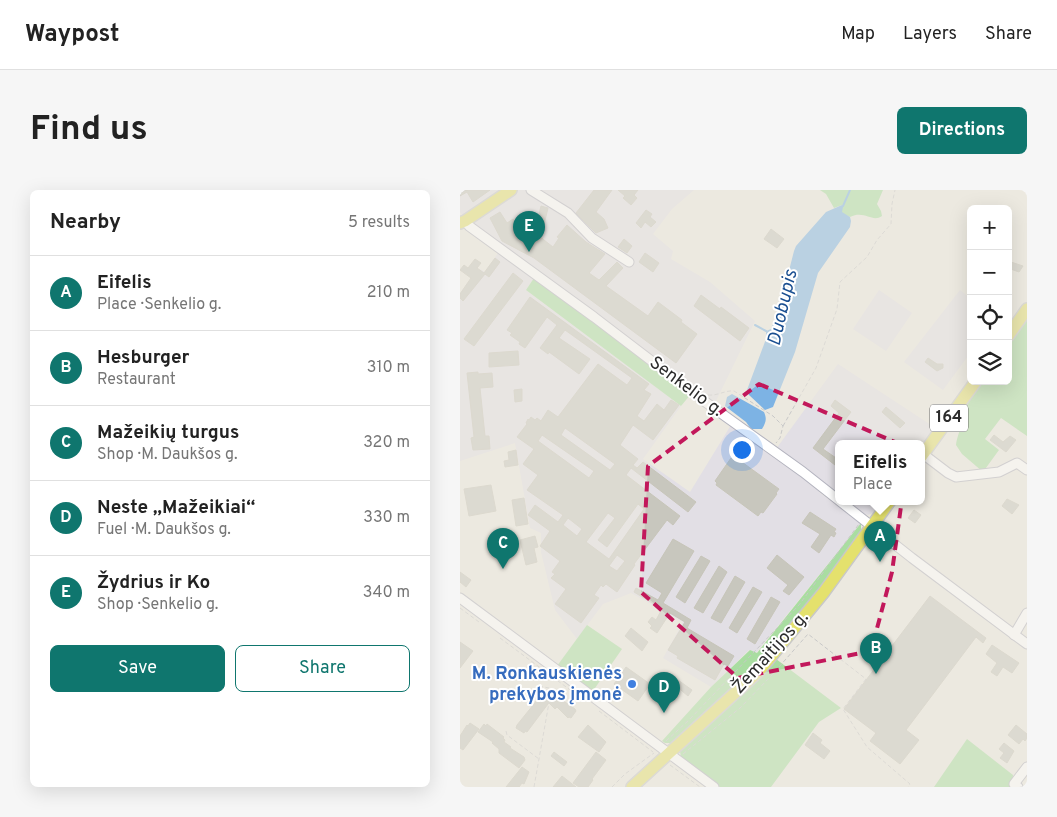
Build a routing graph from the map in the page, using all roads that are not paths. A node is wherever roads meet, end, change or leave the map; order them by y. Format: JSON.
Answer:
{"nodes":[{"id":1,"x":511,"y":190,"type":"edge"},
{"id":2,"x":532,"y":190,"type":"edge"},
{"id":3,"x":462,"y":222,"type":"edge"},
{"id":4,"x":629,"y":262,"type":"dead end"},
{"id":5,"x":1027,"y":309,"type":"edge"},
{"id":6,"x":1012,"y":330,"type":"edge"},
{"id":7,"x":973,"y":385,"type":"edge"},
{"id":8,"x":925,"y":452,"type":"edge"},
{"id":9,"x":925,"y":458,"type":"edge"},
{"id":10,"x":1027,"y":470,"type":"edge"},
{"id":11,"x":835,"y":498,"type":"edge"},
{"id":12,"x":844,"y":505,"type":"edge"},
{"id":13,"x":886,"y":505,"type":"edge"},
{"id":14,"x":867,"y":523,"type":"junction"},
{"id":15,"x":460,"y":598,"type":"edge"},
{"id":16,"x":1027,"y":613,"type":"edge"},
{"id":17,"x":1014,"y":635,"type":"junction"},
{"id":18,"x":1027,"y":644,"type":"edge"},
{"id":19,"x":664,"y":755,"type":"junction"},
{"id":20,"x":1027,"y":767,"type":"edge"},
{"id":21,"x":1016,"y":785,"type":"edge"},
{"id":22,"x":632,"y":787,"type":"edge"},
{"id":23,"x":714,"y":787,"type":"edge"}],
"edges":[{"from":1,"to":3,"type":"main road"},
{"from":2,"to":4,"type":"street"},
{"from":3,"to":11,"type":"street","name":"Senkelio g."},
{"from":5,"to":6,"type":"main road"},
{"from":7,"to":8,"type":"main road","number":"164"},
{"from":9,"to":10,"type":"street"},
{"from":12,"to":14,"type":"street","name":"Senkelio g."},
{"from":13,"to":14,"type":"main road","name":"Žemaitijos g."},
{"from":14,"to":17,"type":"street","name":"Senkelio g."},
{"from":14,"to":19,"type":"main road","name":"Žemaitijos g."},
{"from":15,"to":19,"type":"street"},
{"from":16,"to":17,"type":"street"},
{"from":17,"to":18,"type":"street","name":"Senkelio g."},
{"from":19,"to":22,"type":"main road","name":"Žemaitijos g."},
{"from":19,"to":23,"type":"street"},
{"from":20,"to":21,"type":"street"}]}
